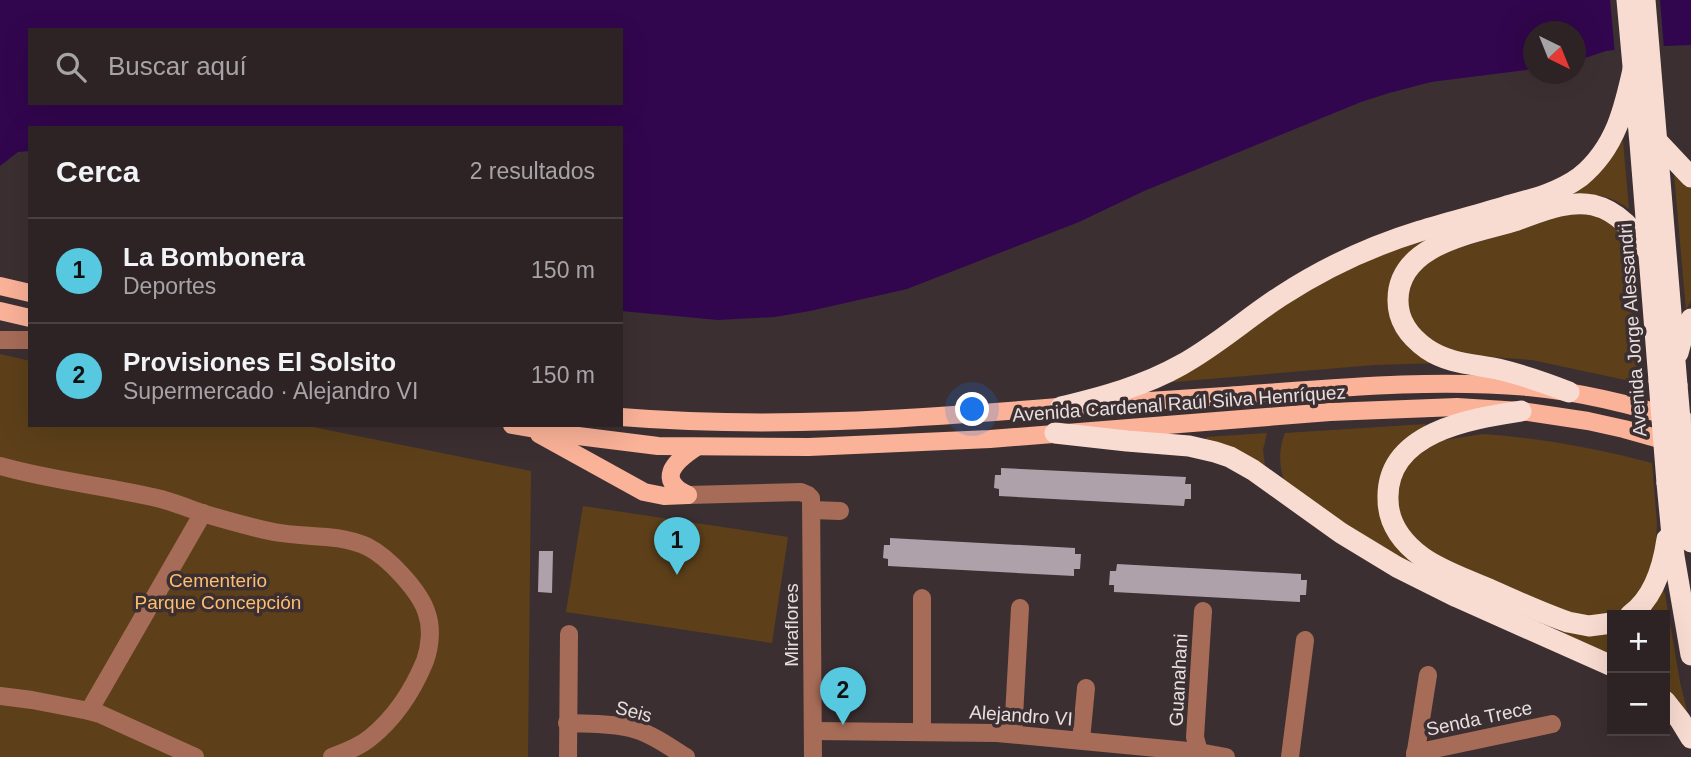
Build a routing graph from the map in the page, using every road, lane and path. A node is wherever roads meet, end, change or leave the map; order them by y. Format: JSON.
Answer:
{"nodes":[{"id":1,"x":1627,"y":0,"type":"edge"},
{"id":2,"x":1645,"y":0,"type":"edge"},
{"id":3,"x":1634,"y":65,"type":"junction"},
{"id":4,"x":1649,"y":142,"type":"junction"},
{"id":5,"x":1691,"y":177,"type":"edge"},
{"id":6,"x":1649,"y":253,"type":"junction"},
{"id":7,"x":0,"y":286,"type":"edge"},
{"id":8,"x":28,"y":293,"type":"edge"},
{"id":9,"x":0,"y":311,"type":"edge"},
{"id":10,"x":28,"y":318,"type":"edge"},
{"id":11,"x":1691,"y":318,"type":"edge"},
{"id":12,"x":0,"y":340,"type":"edge"},
{"id":13,"x":28,"y":340,"type":"edge"},
{"id":14,"x":1670,"y":377,"type":"junction"},
{"id":15,"x":1569,"y":392,"type":"junction"},
{"id":16,"x":1061,"y":407,"type":"junction"},
{"id":17,"x":1521,"y":411,"type":"junction"},
{"id":18,"x":623,"y":417,"type":"edge"},
{"id":19,"x":1685,"y":419,"type":"edge"},
{"id":20,"x":522,"y":427,"type":"edge"},
{"id":21,"x":526,"y":427,"type":"edge"},
{"id":22,"x":1055,"y":433,"type":"junction"},
{"id":23,"x":1685,"y":447,"type":"edge"},
{"id":24,"x":695,"y":448,"type":"junction"},
{"id":25,"x":0,"y":466,"type":"edge"},
{"id":26,"x":1676,"y":486,"type":"junction"},
{"id":27,"x":688,"y":495,"type":"junction"},
{"id":28,"x":810,"y":502,"type":"junction"},
{"id":29,"x":1669,"y":505,"type":"junction"},
{"id":30,"x":840,"y":511,"type":"dead end"},
{"id":31,"x":203,"y":513,"type":"junction"},
{"id":32,"x":1691,"y":542,"type":"edge"},
{"id":33,"x":922,"y":598,"type":"dead end"},
{"id":34,"x":1020,"y":608,"type":"dead end"},
{"id":35,"x":1636,"y":610,"type":"edge"},
{"id":36,"x":1203,"y":611,"type":"dead end"},
{"id":37,"x":1607,"y":623,"type":"edge"},
{"id":38,"x":569,"y":634,"type":"dead end"},
{"id":39,"x":1305,"y":640,"type":"dead end"},
{"id":40,"x":1691,"y":656,"type":"edge"},
{"id":41,"x":1607,"y":664,"type":"edge"},
{"id":42,"x":1429,"y":675,"type":"dead end"},
{"id":43,"x":1086,"y":688,"type":"dead end"},
{"id":44,"x":0,"y":696,"type":"edge"},
{"id":45,"x":1670,"y":707,"type":"edge"},
{"id":46,"x":89,"y":711,"type":"junction"},
{"id":47,"x":567,"y":723,"type":"junction"},
{"id":48,"x":1552,"y":724,"type":"dead end"},
{"id":49,"x":813,"y":732,"type":"junction"},
{"id":50,"x":922,"y":732,"type":"junction"},
{"id":51,"x":1013,"y":734,"type":"junction"},
{"id":52,"x":1691,"y":738,"type":"edge"},
{"id":53,"x":1081,"y":740,"type":"junction"},
{"id":54,"x":662,"y":749,"type":"edge"},
{"id":55,"x":1199,"y":755,"type":"edge"},
{"id":56,"x":1415,"y":755,"type":"edge"},
{"id":57,"x":195,"y":757,"type":"edge"},
{"id":58,"x":332,"y":757,"type":"edge"},
{"id":59,"x":568,"y":757,"type":"edge"},
{"id":60,"x":686,"y":757,"type":"edge"},
{"id":61,"x":813,"y":757,"type":"edge"},
{"id":62,"x":1226,"y":757,"type":"edge"},
{"id":63,"x":1290,"y":757,"type":"edge"}],
"edges":[{"from":1,"to":3,"type":"highway","name":"Avenida Jorge Alessandri"},
{"from":2,"to":4,"type":"highway","name":"Avenida Jorge Alessandri"},
{"from":3,"to":4,"type":"highway","name":"Avenida Jorge Alessandri"},
{"from":3,"to":16,"type":"highway"},
{"from":4,"to":5,"type":"highway"},
{"from":4,"to":6,"type":"highway","name":"Avenida Jorge Alessandri"},
{"from":4,"to":14,"type":"highway","name":"Avenida Jorge Alessandri"},
{"from":6,"to":14,"type":"highway","name":"Avenida Jorge Alessandri"},
{"from":6,"to":15,"type":"highway"},
{"from":7,"to":8,"type":"main road"},
{"from":9,"to":10,"type":"main road"},
{"from":11,"to":14,"type":"highway"},
{"from":12,"to":13,"type":"street"},
{"from":14,"to":26,"type":"highway","name":"Avenida Jorge Alessandri","bridge":true},
{"from":15,"to":16,"type":"main road","name":"Avenida Cardenal Raúl Silva Henríquez"},
{"from":15,"to":19,"type":"main road","name":"Avenida Cardenal Raúl Silva Henríquez"},
{"from":16,"to":18,"type":"main road","name":"Avenida Cardenal Raúl Silva Henríquez"},
{"from":17,"to":22,"type":"main road","name":"Avenida Cardenal Raúl Silva Henríquez"},
{"from":17,"to":23,"type":"main road","name":"Avenida Cardenal Raúl Silva Henríquez"},
{"from":17,"to":37,"type":"highway"},
{"from":20,"to":27,"type":"main road"},
{"from":21,"to":24,"type":"main road","name":"Avenida Cardenal Raúl Silva Henríquez"},
{"from":22,"to":24,"type":"main road","name":"Avenida Cardenal Raúl Silva Henríquez"},
{"from":22,"to":41,"type":"highway"},
{"from":24,"to":27,"type":"main road"},
{"from":25,"to":31,"type":"street"},
{"from":26,"to":29,"type":"highway","name":"Avenida Jorge Alessandri"},
{"from":26,"to":32,"type":"highway","name":"Avenida Jorge Alessandri"},
{"from":27,"to":28,"type":"street"},
{"from":28,"to":30,"type":"street"},
{"from":28,"to":49,"type":"street","name":"Miraflores"},
{"from":29,"to":35,"type":"highway"},
{"from":29,"to":40,"type":"highway","name":"Avenida Jorge Alessandri"},
{"from":31,"to":46,"type":"street"},
{"from":31,"to":58,"type":"street"},
{"from":33,"to":50,"type":"street"},
{"from":34,"to":51,"type":"street"},
{"from":36,"to":55,"type":"street","name":"Guanahani"},
{"from":38,"to":47,"type":"street"},
{"from":39,"to":63,"type":"street"},
{"from":42,"to":56,"type":"street"},
{"from":43,"to":53,"type":"street"},
{"from":44,"to":46,"type":"street"},
{"from":45,"to":52,"type":"highway"},
{"from":46,"to":57,"type":"street"},
{"from":47,"to":54,"type":"street","name":"Seis"},
{"from":47,"to":59,"type":"street"},
{"from":48,"to":56,"type":"street","name":"Senda Trece"},
{"from":49,"to":50,"type":"street","name":"Alejandro VI"},
{"from":49,"to":61,"type":"street","name":"Miraflores"},
{"from":50,"to":51,"type":"street","name":"Alejandro VI"},
{"from":51,"to":53,"type":"street","name":"Alejandro VI"},
{"from":53,"to":55,"type":"street","name":"Alejandro VI"},
{"from":54,"to":60,"type":"street","name":"Seis"},
{"from":55,"to":62,"type":"street","name":"Alejandro VI"}]}
